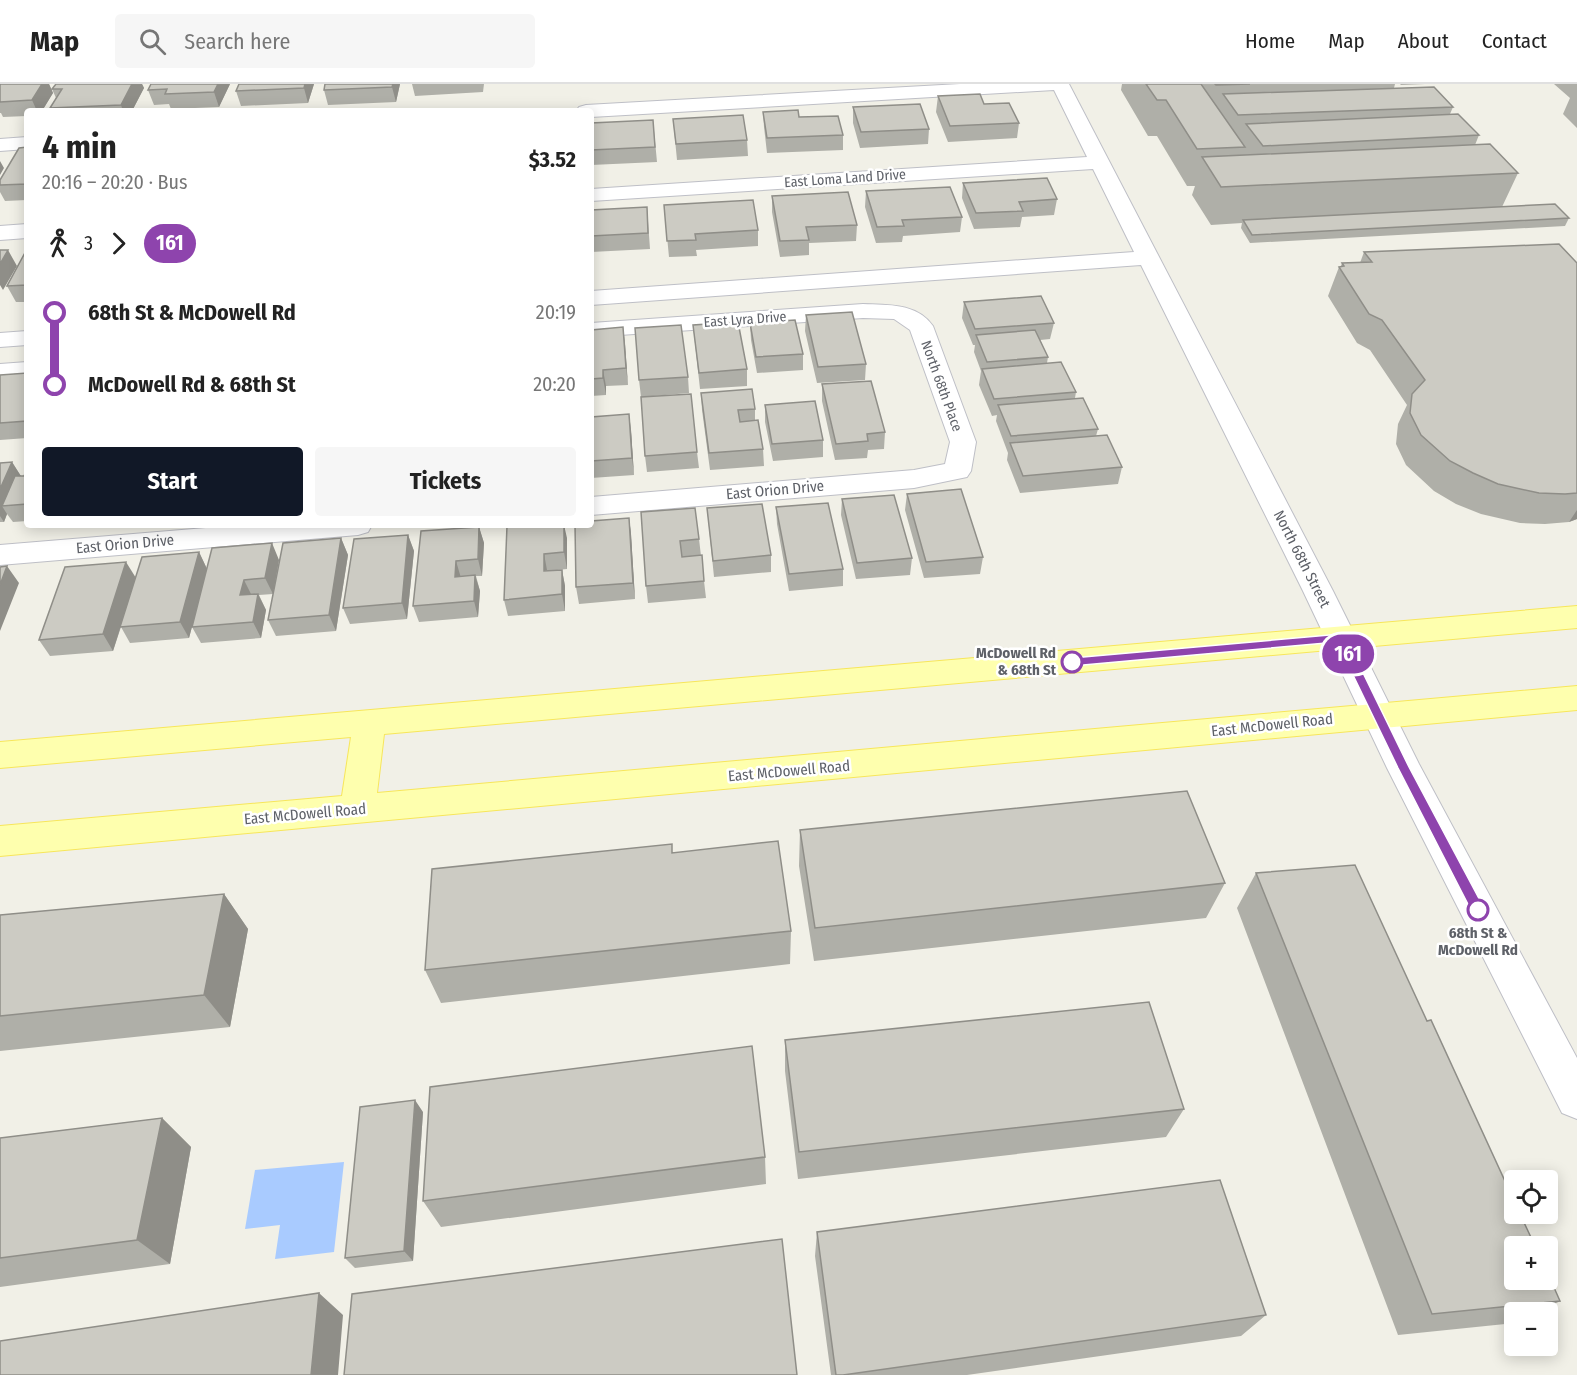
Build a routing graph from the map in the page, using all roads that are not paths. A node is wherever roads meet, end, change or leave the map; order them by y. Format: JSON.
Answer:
{"nodes":[{"id":1,"x":1060,"y":84,"type":"edge"},
{"id":2,"x":594,"y":111,"type":"edge"},
{"id":3,"x":24,"y":143,"type":"edge"},
{"id":4,"x":0,"y":145,"type":"edge"},
{"id":5,"x":1100,"y":162,"type":"junction"},
{"id":6,"x":594,"y":195,"type":"edge"},
{"id":7,"x":24,"y":231,"type":"edge"},
{"id":8,"x":0,"y":233,"type":"edge"},
{"id":9,"x":1149,"y":258,"type":"junction"},
{"id":10,"x":594,"y":298,"type":"edge"},
{"id":11,"x":899,"y":312,"type":"joint"},
{"id":12,"x":594,"y":330,"type":"edge"},
{"id":13,"x":24,"y":338,"type":"edge"},
{"id":14,"x":0,"y":340,"type":"edge"},
{"id":15,"x":24,"y":370,"type":"edge"},
{"id":16,"x":0,"y":372,"type":"edge"},
{"id":17,"x":957,"y":471,"type":"joint"},
{"id":18,"x":594,"y":506,"type":"edge"},
{"id":19,"x":322,"y":528,"type":"edge"},
{"id":20,"x":0,"y":555,"type":"edge"},
{"id":21,"x":1577,"y":617,"type":"edge"},
{"id":22,"x":1341,"y":638,"type":"junction"},
{"id":23,"x":1577,"y":698,"type":"edge"},
{"id":24,"x":1378,"y":715,"type":"junction"},
{"id":25,"x":369,"y":723,"type":"junction"},
{"id":26,"x":0,"y":755,"type":"edge"},
{"id":27,"x":358,"y":809,"type":"junction"},
{"id":28,"x":0,"y":841,"type":"edge"},
{"id":29,"x":1577,"y":1099,"type":"edge"}],
"edges":[{"from":1,"to":2,"type":"street"},
{"from":1,"to":5,"type":"street","name":"North 68th Street"},
{"from":3,"to":4,"type":"street"},
{"from":5,"to":6,"type":"street","name":"East Loma Land Drive"},
{"from":5,"to":9,"type":"street","name":"North 68th Street"},
{"from":7,"to":8,"type":"street"},
{"from":9,"to":10,"type":"street"},
{"from":9,"to":22,"type":"street","name":"North 68th Street"},
{"from":11,"to":12,"type":"street","name":"East Lyra Drive"},
{"from":11,"to":17,"type":"street","name":"North 68th Place"},
{"from":13,"to":14,"type":"street"},
{"from":15,"to":16,"type":"street"},
{"from":17,"to":18,"type":"street","name":"East Orion Drive"},
{"from":19,"to":20,"type":"street","name":"East Orion Drive"},
{"from":21,"to":22,"type":"main road"},
{"from":22,"to":24,"type":"street","name":"North 68th Street"},
{"from":22,"to":25,"type":"main road"},
{"from":23,"to":24,"type":"main road","name":"East McDowell Road"},
{"from":24,"to":27,"type":"main road","name":"East McDowell Road"},
{"from":24,"to":29,"type":"street","name":"North 68th Street"},
{"from":25,"to":26,"type":"main road"},
{"from":25,"to":27,"type":"main road"},
{"from":27,"to":28,"type":"main road","name":"East McDowell Road"}]}
